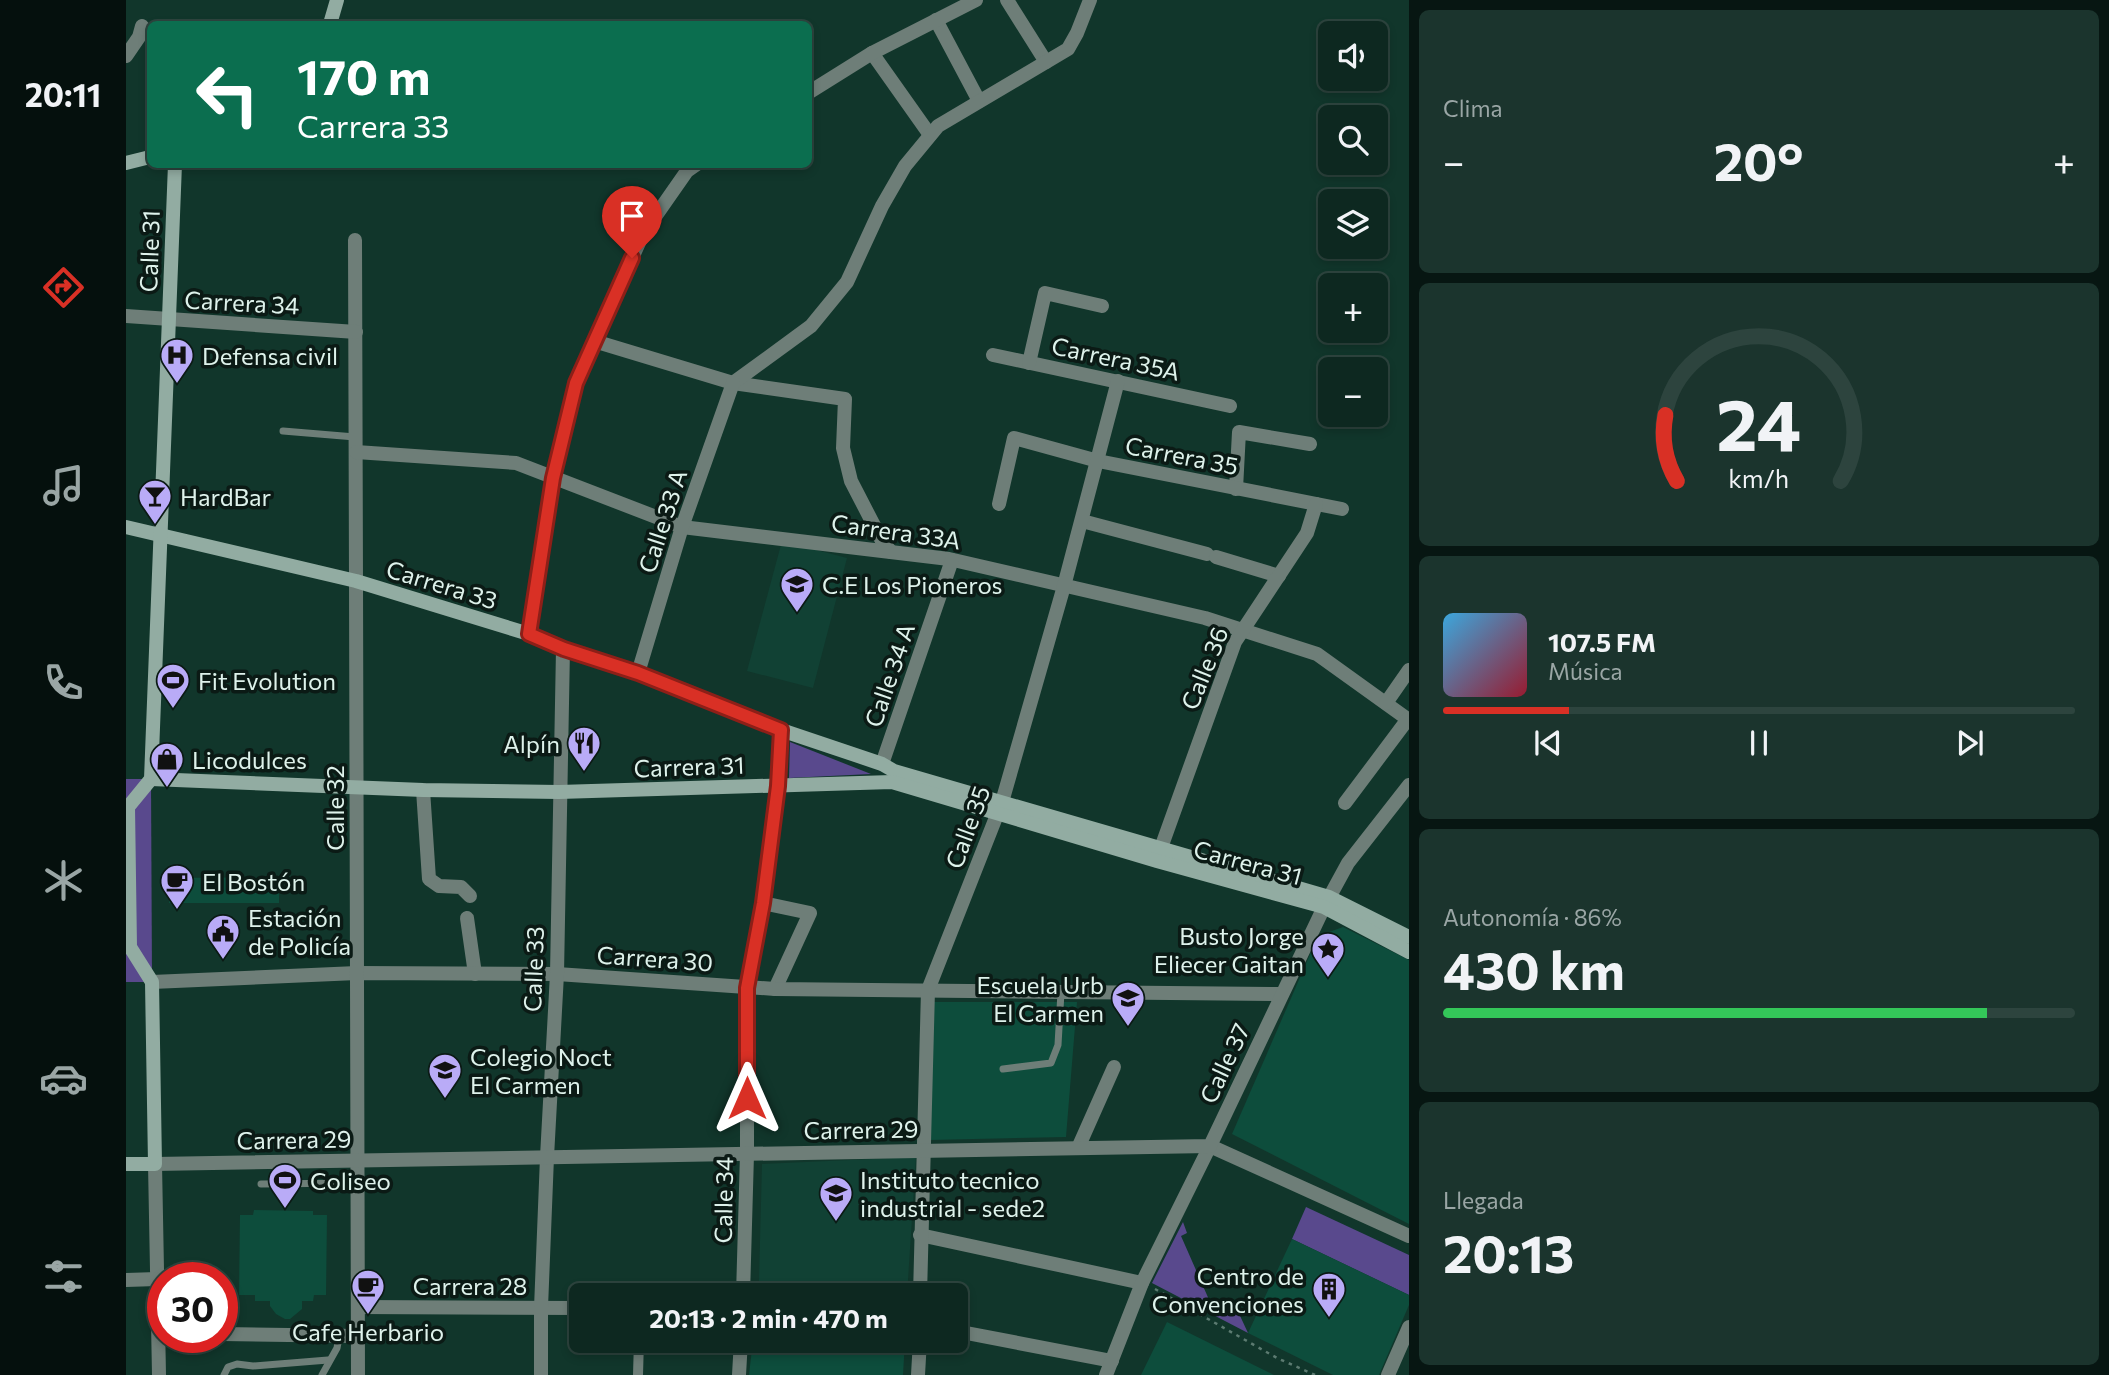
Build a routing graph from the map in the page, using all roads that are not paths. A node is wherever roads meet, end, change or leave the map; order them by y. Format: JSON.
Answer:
{"nodes":[{"id":1,"x":337,"y":0,"type":"edge"},
{"id":2,"x":976,"y":0,"type":"edge"},
{"id":3,"x":1007,"y":0,"type":"edge"},
{"id":4,"x":1090,"y":0,"type":"edge"},
{"id":5,"x":936,"y":20,"type":"junction"},
{"id":6,"x":331,"y":21,"type":"edge"},
{"id":7,"x":142,"y":26,"type":"dead end"},
{"id":8,"x":872,"y":53,"type":"junction"},
{"id":9,"x":126,"y":56,"type":"edge"},
{"id":10,"x":1046,"y":62,"type":"junction"},
{"id":11,"x":812,"y":90,"type":"edge"},
{"id":12,"x":979,"y":101,"type":"junction"},
{"id":13,"x":930,"y":135,"type":"junction"},
{"id":14,"x":147,"y":158,"type":"edge"},
{"id":15,"x":126,"y":163,"type":"edge"},
{"id":16,"x":175,"y":168,"type":"edge"},
{"id":17,"x":691,"y":168,"type":"edge"},
{"id":18,"x":355,"y":240,"type":"dead end"},
{"id":19,"x":1102,"y":306,"type":"dead end"},
{"id":20,"x":126,"y":316,"type":"edge"},
{"id":21,"x":169,"y":320,"type":"junction"},
{"id":22,"x":356,"y":332,"type":"junction"},
{"id":23,"x":594,"y":341,"type":"junction"},
{"id":24,"x":993,"y":355,"type":"dead end"},
{"id":25,"x":1030,"y":363,"type":"junction"},
{"id":26,"x":1118,"y":381,"type":"junction"},
{"id":27,"x":733,"y":383,"type":"junction"},
{"id":28,"x":1230,"y":406,"type":"dead end"},
{"id":29,"x":283,"y":430,"type":"dead end"},
{"id":30,"x":1310,"y":444,"type":"dead end"},
{"id":31,"x":356,"y":445,"type":"junction"},
{"id":32,"x":1098,"y":461,"type":"junction"},
{"id":33,"x":553,"y":478,"type":"junction"},
{"id":34,"x":1236,"y":489,"type":"junction"},
{"id":35,"x":999,"y":504,"type":"dead end"},
{"id":36,"x":1316,"y":505,"type":"junction"},
{"id":37,"x":1342,"y":509,"type":"dead end"},
{"id":38,"x":1082,"y":521,"type":"junction"},
{"id":39,"x":126,"y":527,"type":"edge"},
{"id":40,"x":682,"y":527,"type":"junction"},
{"id":41,"x":160,"y":534,"type":"junction"},
{"id":42,"x":891,"y":552,"type":"junction"},
{"id":43,"x":952,"y":560,"type":"junction"},
{"id":44,"x":1279,"y":576,"type":"junction"},
{"id":45,"x":356,"y":581,"type":"junction"},
{"id":46,"x":1064,"y":586,"type":"junction"},
{"id":47,"x":1243,"y":630,"type":"junction"},
{"id":48,"x":529,"y":634,"type":"junction"},
{"id":49,"x":564,"y":649,"type":"junction"},
{"id":50,"x":1409,"y":670,"type":"edge"},
{"id":51,"x":638,"y":673,"type":"junction"},
{"id":52,"x":1386,"y":703,"type":"junction"},
{"id":53,"x":1408,"y":720,"type":"edge"},
{"id":54,"x":781,"y":730,"type":"junction"},
{"id":55,"x":888,"y":767,"type":"junction"},
{"id":56,"x":151,"y":779,"type":"junction"},
{"id":57,"x":1409,"y":785,"type":"edge"},
{"id":58,"x":778,"y":786,"type":"junction"},
{"id":59,"x":357,"y":788,"type":"junction"},
{"id":60,"x":423,"y":790,"type":"junction"},
{"id":61,"x":559,"y":792,"type":"junction"},
{"id":62,"x":1345,"y":803,"type":"dead end"},
{"id":63,"x":1000,"y":807,"type":"junction"},
{"id":64,"x":1159,"y":854,"type":"junction"},
{"id":65,"x":470,"y":896,"type":"dead end"},
{"id":66,"x":1326,"y":902,"type":"junction"},
{"id":67,"x":763,"y":903,"type":"junction"},
{"id":68,"x":467,"y":918,"type":"dead end"},
{"id":69,"x":1409,"y":937,"type":"edge"},
{"id":70,"x":1409,"y":952,"type":"edge"},
{"id":71,"x":357,"y":973,"type":"junction"},
{"id":72,"x":475,"y":974,"type":"junction"},
{"id":73,"x":557,"y":974,"type":"junction"},
{"id":74,"x":152,"y":982,"type":"junction"},
{"id":75,"x":747,"y":988,"type":"junction"},
{"id":76,"x":775,"y":989,"type":"junction"},
{"id":77,"x":928,"y":990,"type":"junction"},
{"id":78,"x":1061,"y":991,"type":"junction"},
{"id":79,"x":1280,"y":994,"type":"junction"},
{"id":80,"x":1114,"y":1067,"type":"dead end"},
{"id":81,"x":1003,"y":1069,"type":"dead end"},
{"id":82,"x":1210,"y":1146,"type":"junction"},
{"id":83,"x":1078,"y":1148,"type":"junction"},
{"id":84,"x":925,"y":1151,"type":"junction"},
{"id":85,"x":747,"y":1154,"type":"junction"},
{"id":86,"x":547,"y":1157,"type":"junction"},
{"id":87,"x":358,"y":1160,"type":"junction"},
{"id":88,"x":126,"y":1164,"type":"edge"},
{"id":89,"x":155,"y":1164,"type":"junction"},
{"id":90,"x":358,"y":1183,"type":"junction"},
{"id":91,"x":261,"y":1184,"type":"dead end"},
{"id":92,"x":920,"y":1235,"type":"junction"},
{"id":93,"x":1409,"y":1236,"type":"edge"},
{"id":94,"x":157,"y":1262,"type":"edge"},
{"id":95,"x":147,"y":1279,"type":"edge"},
{"id":96,"x":126,"y":1280,"type":"edge"},
{"id":97,"x":743,"y":1283,"type":"edge"},
{"id":98,"x":920,"y":1283,"type":"edge"},
{"id":99,"x":1142,"y":1283,"type":"junction"},
{"id":100,"x":358,"y":1307,"type":"junction"},
{"id":101,"x":541,"y":1308,"type":"junction"},
{"id":102,"x":569,"y":1308,"type":"edge"},
{"id":103,"x":238,"y":1334,"type":"edge"},
{"id":104,"x":968,"y":1334,"type":"edge"},
{"id":105,"x":1408,"y":1334,"type":"edge"},
{"id":106,"x":358,"y":1336,"type":"junction"},
{"id":107,"x":339,"y":1337,"type":"junction"},
{"id":108,"x":160,"y":1353,"type":"edge"},
{"id":109,"x":639,"y":1353,"type":"edge"},
{"id":110,"x":740,"y":1353,"type":"edge"},
{"id":111,"x":919,"y":1353,"type":"edge"},
{"id":112,"x":328,"y":1360,"type":"junction"},
{"id":113,"x":1109,"y":1368,"type":"edge"},
{"id":114,"x":159,"y":1375,"type":"edge"},
{"id":115,"x":224,"y":1375,"type":"edge"},
{"id":116,"x":321,"y":1375,"type":"edge"},
{"id":117,"x":358,"y":1375,"type":"edge"},
{"id":118,"x":541,"y":1375,"type":"edge"},
{"id":119,"x":638,"y":1375,"type":"edge"},
{"id":120,"x":739,"y":1375,"type":"edge"},
{"id":121,"x":918,"y":1375,"type":"edge"},
{"id":122,"x":1388,"y":1375,"type":"edge"}],
"edges":[{"from":1,"to":6,"type":"main road"},
{"from":2,"to":5,"type":"street"},
{"from":3,"to":10,"type":"street"},
{"from":4,"to":10,"type":"street"},
{"from":5,"to":8,"type":"street"},
{"from":5,"to":12,"type":"street"},
{"from":7,"to":9,"type":"street"},
{"from":8,"to":11,"type":"street"},
{"from":8,"to":13,"type":"street"},
{"from":10,"to":12,"type":"street"},
{"from":12,"to":13,"type":"street"},
{"from":13,"to":27,"type":"street"},
{"from":14,"to":15,"type":"main road"},
{"from":16,"to":21,"type":"main road","name":"Calle 31"},
{"from":17,"to":23,"type":"street"},
{"from":18,"to":22,"type":"street","name":"Calle 32"},
{"from":19,"to":25,"type":"street"},
{"from":20,"to":21,"type":"street","name":"Carrera 34"},
{"from":21,"to":22,"type":"street","name":"Carrera 34"},
{"from":21,"to":41,"type":"main road","name":"Calle 31"},
{"from":22,"to":31,"type":"street","name":"Calle 32"},
{"from":23,"to":27,"type":"street"},
{"from":23,"to":33,"type":"street"},
{"from":24,"to":25,"type":"street","name":"Carrera 35A"},
{"from":25,"to":26,"type":"street","name":"Carrera 35A"},
{"from":26,"to":28,"type":"street","name":"Carrera 35A"},
{"from":26,"to":32,"type":"street","name":"Calle 35"},
{"from":27,"to":40,"type":"street","name":"Calle 33 A"},
{"from":27,"to":42,"type":"street"},
{"from":29,"to":31,"type":"lane","name":"Carrera 33A"},
{"from":30,"to":34,"type":"street"},
{"from":31,"to":33,"type":"street","name":"Carrera 33A"},
{"from":31,"to":45,"type":"street","name":"Calle 32"},
{"from":32,"to":34,"type":"street","name":"Carrera 35"},
{"from":32,"to":35,"type":"street","name":"Carrera 35"},
{"from":32,"to":38,"type":"street","name":"Calle 35"},
{"from":33,"to":40,"type":"street","name":"Carrera 33A"},
{"from":33,"to":48,"type":"street"},
{"from":34,"to":36,"type":"street","name":"Carrera 35"},
{"from":36,"to":37,"type":"street","name":"Carrera 35"},
{"from":36,"to":44,"type":"street","name":"Calle 36"},
{"from":38,"to":44,"type":"street"},
{"from":38,"to":46,"type":"street","name":"Calle 35"},
{"from":39,"to":41,"type":"main road","name":"Carrera 33"},
{"from":40,"to":42,"type":"street","name":"Carrera 33A"},
{"from":40,"to":51,"type":"street","name":"Calle 33 A"},
{"from":41,"to":45,"type":"main road","name":"Carrera 33"},
{"from":41,"to":56,"type":"main road","name":"Calle 31"},
{"from":42,"to":43,"type":"street","name":"Carrera 33A"},
{"from":43,"to":46,"type":"street","name":"Carrera 33A"},
{"from":43,"to":55,"type":"street","name":"Calle 34 A"},
{"from":44,"to":47,"type":"street","name":"Calle 36"},
{"from":45,"to":48,"type":"main road","name":"Carrera 33"},
{"from":45,"to":59,"type":"street","name":"Calle 32"},
{"from":46,"to":47,"type":"street","name":"Carrera 33A"},
{"from":46,"to":63,"type":"street","name":"Calle 35"},
{"from":47,"to":52,"type":"street","name":"Carrera 33A"},
{"from":47,"to":64,"type":"street","name":"Calle 36"},
{"from":48,"to":49,"type":"main road","name":"Carrera 33"},
{"from":49,"to":51,"type":"main road","name":"Carrera 33"},
{"from":49,"to":61,"type":"street","name":"Calle 33"},
{"from":50,"to":52,"type":"street"},
{"from":51,"to":54,"type":"main road","name":"Carrera 33"},
{"from":52,"to":53,"type":"street","name":"Carrera 33A"},
{"from":53,"to":62,"type":"street"},
{"from":54,"to":55,"type":"main road","name":"Carrera 33"},
{"from":54,"to":58,"type":"street","name":"Calle 34"},
{"from":55,"to":63,"type":"main road","name":"Carrera 31"},
{"from":56,"to":59,"type":"main road","name":"Carrera 31"},
{"from":56,"to":74,"type":"main road"},
{"from":57,"to":66,"type":"street","name":"Calle 37"},
{"from":58,"to":61,"type":"main road","name":"Carrera 31"},
{"from":58,"to":63,"type":"main road","name":"Carrera 31"},
{"from":58,"to":67,"type":"street","name":"Calle 34"},
{"from":59,"to":60,"type":"main road","name":"Carrera 31"},
{"from":59,"to":71,"type":"street","name":"Calle 32"},
{"from":60,"to":61,"type":"main road","name":"Carrera 31"},
{"from":60,"to":65,"type":"street"},
{"from":61,"to":73,"type":"street","name":"Calle 33"},
{"from":63,"to":64,"type":"main road","name":"Carrera 31"},
{"from":63,"to":77,"type":"street","name":"Calle 35"},
{"from":64,"to":66,"type":"main road","name":"Carrera 31"},
{"from":66,"to":69,"type":"main road","name":"Carrera 31"},
{"from":66,"to":70,"type":"main road","name":"Carrera 31"},
{"from":66,"to":79,"type":"street","name":"Calle 37"},
{"from":67,"to":75,"type":"street","name":"Calle 34"},
{"from":67,"to":76,"type":"street"},
{"from":68,"to":72,"type":"street"},
{"from":71,"to":72,"type":"street","name":"Carrera 30"},
{"from":71,"to":74,"type":"street","name":"Carrera 30"},
{"from":71,"to":87,"type":"street","name":"Calle 32"},
{"from":72,"to":73,"type":"street","name":"Carrera 30"},
{"from":73,"to":75,"type":"street","name":"Carrera 30"},
{"from":73,"to":86,"type":"street","name":"Calle 33"},
{"from":74,"to":89,"type":"main road"},
{"from":75,"to":76,"type":"street","name":"Carrera 30"},
{"from":75,"to":85,"type":"street","name":"Calle 34"},
{"from":76,"to":77,"type":"street","name":"Carrera 30"},
{"from":77,"to":78,"type":"street","name":"Carrera 30"},
{"from":77,"to":84,"type":"street","name":"Calle 35"},
{"from":78,"to":79,"type":"street","name":"Carrera 30"},
{"from":78,"to":81,"type":"lane"},
{"from":79,"to":82,"type":"street","name":"Calle 37"},
{"from":80,"to":83,"type":"street"},
{"from":82,"to":83,"type":"street","name":"Carrera 29"},
{"from":82,"to":93,"type":"street","name":"Carrera 29"},
{"from":82,"to":99,"type":"street","name":"Calle 37"},
{"from":83,"to":84,"type":"street","name":"Carrera 29"},
{"from":84,"to":85,"type":"street","name":"Carrera 29"},
{"from":84,"to":92,"type":"street","name":"Calle 35"},
{"from":85,"to":86,"type":"street","name":"Carrera 29"},
{"from":85,"to":97,"type":"street","name":"Calle 34"},
{"from":86,"to":87,"type":"street","name":"Carrera 29"},
{"from":86,"to":101,"type":"street","name":"Calle 33"},
{"from":87,"to":89,"type":"street","name":"Carrera 29"},
{"from":87,"to":90,"type":"street","name":"Calle 32"},
{"from":88,"to":89,"type":"main road","name":"Carrera 29"},
{"from":89,"to":94,"type":"street"},
{"from":90,"to":91,"type":"lane"},
{"from":90,"to":100,"type":"street","name":"Calle 32"},
{"from":92,"to":98,"type":"street","name":"Calle 35"},
{"from":92,"to":99,"type":"street"},
{"from":95,"to":96,"type":"street"},
{"from":99,"to":113,"type":"street","name":"Calle 37"},
{"from":100,"to":101,"type":"street","name":"Carrera 28"},
{"from":100,"to":106,"type":"street","name":"Calle 32"},
{"from":101,"to":102,"type":"street","name":"Carrera 28"},
{"from":101,"to":118,"type":"street","name":"Calle 33"},
{"from":103,"to":107,"type":"street"},
{"from":104,"to":113,"type":"street"},
{"from":105,"to":122,"type":"street"},
{"from":106,"to":107,"type":"street"},
{"from":106,"to":117,"type":"street","name":"Calle 32"},
{"from":107,"to":112,"type":"lane"},
{"from":108,"to":114,"type":"street"},
{"from":109,"to":119,"type":"street"},
{"from":110,"to":120,"type":"street"},
{"from":111,"to":121,"type":"street"},
{"from":112,"to":115,"type":"lane"},
{"from":112,"to":116,"type":"lane"}]}
